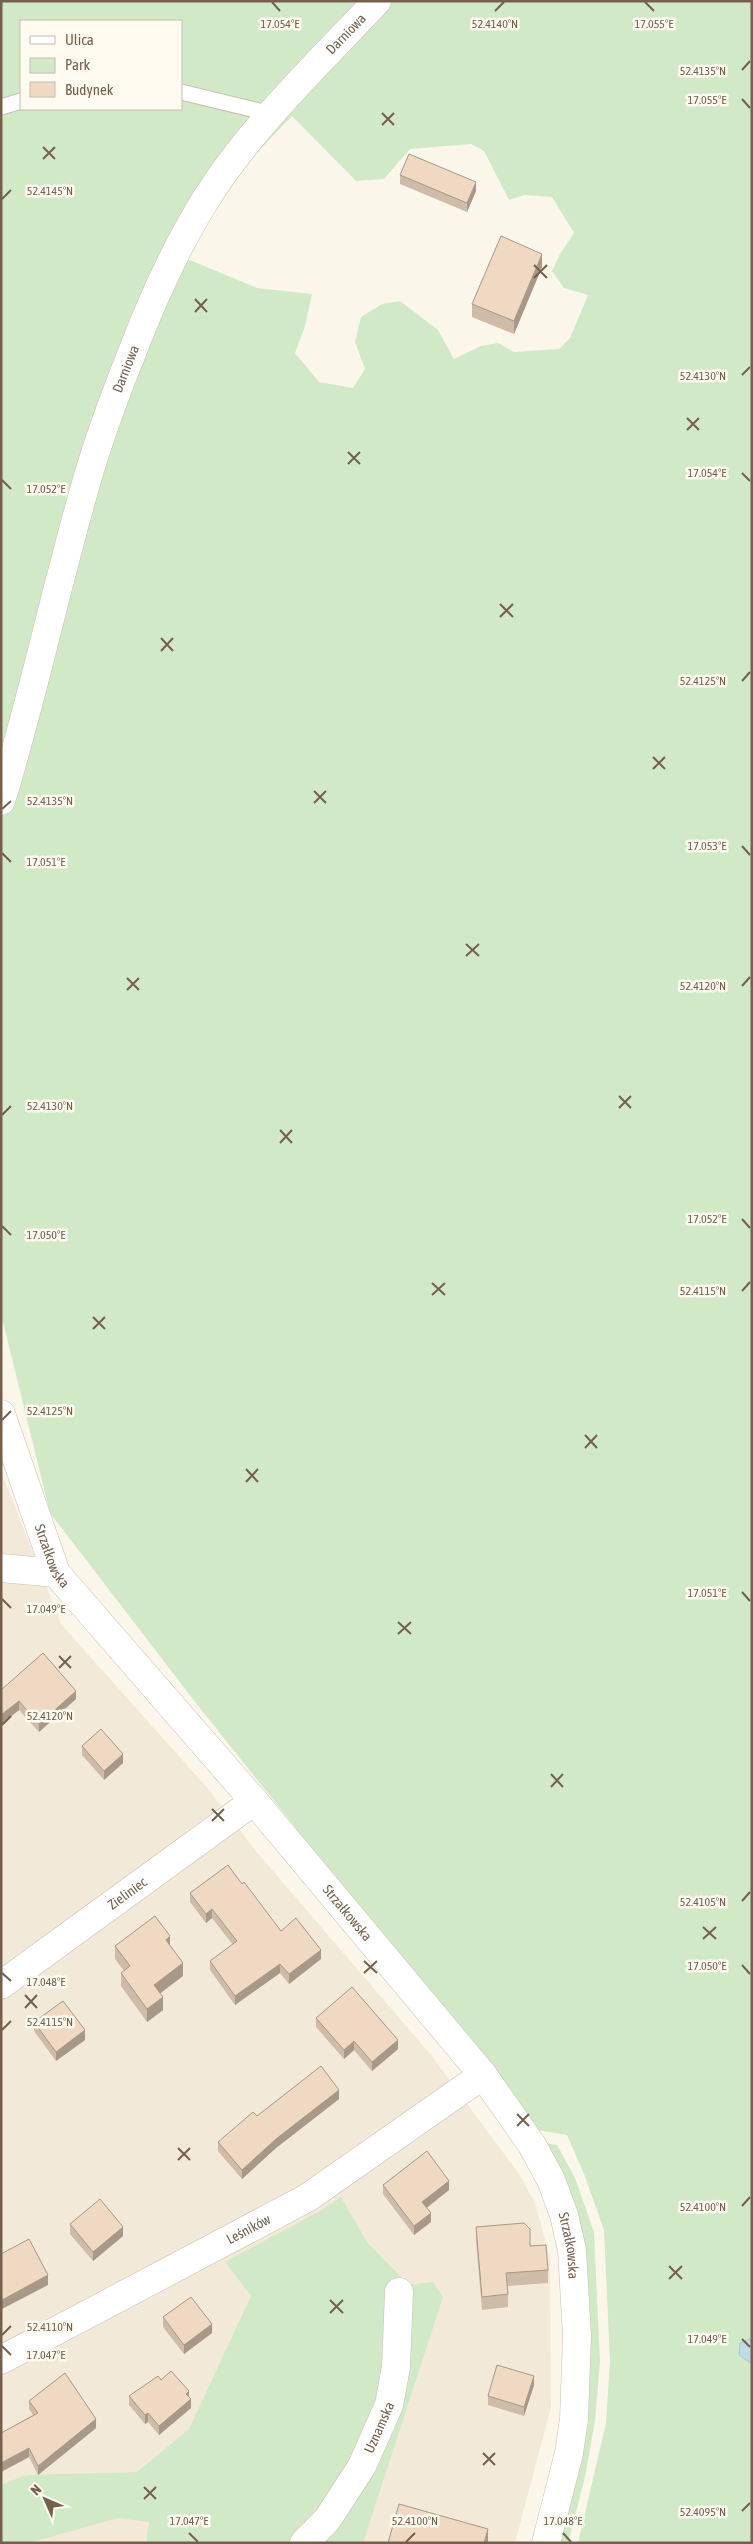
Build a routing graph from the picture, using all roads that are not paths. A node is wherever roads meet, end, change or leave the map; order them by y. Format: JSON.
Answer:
{"nodes":[{"id":1,"x":377,"y":1,"type":"edge"},
{"id":2,"x":182,"y":92,"type":"edge"},
{"id":3,"x":20,"y":101,"type":"edge"},
{"id":4,"x":1,"y":107,"type":"edge"},
{"id":5,"x":272,"y":114,"type":"junction"},
{"id":6,"x":1,"y":801,"type":"edge"},
{"id":7,"x":1,"y":1414,"type":"edge"},
{"id":8,"x":1,"y":1568,"type":"edge"},
{"id":9,"x":56,"y":1573,"type":"junction"},
{"id":10,"x":254,"y":1802,"type":"junction"},
{"id":11,"x":1,"y":1985,"type":"edge"},
{"id":12,"x":483,"y":2075,"type":"junction"},
{"id":13,"x":399,"y":2292,"type":"dead end"},
{"id":14,"x":1,"y":2360,"type":"edge"},
{"id":15,"x":304,"y":2543,"type":"edge"},
{"id":16,"x":546,"y":2543,"type":"edge"}],
"edges":[{"from":1,"to":5,"type":"street","name":"Darniowa"},
{"from":2,"to":5,"type":"lane"},
{"from":3,"to":4,"type":"lane"},
{"from":5,"to":6,"type":"street","name":"Darniowa"},
{"from":7,"to":9,"type":"street","name":"Strzałkowska"},
{"from":8,"to":9,"type":"street"},
{"from":9,"to":10,"type":"street","name":"Strzałkowska"},
{"from":10,"to":11,"type":"street","name":"Zieliniec"},
{"from":10,"to":12,"type":"street","name":"Strzałkowska"},
{"from":12,"to":14,"type":"street","name":"Leśników"},
{"from":12,"to":16,"type":"street","name":"Strzałkowska"},
{"from":13,"to":15,"type":"street","name":"Uznamska"}]}
